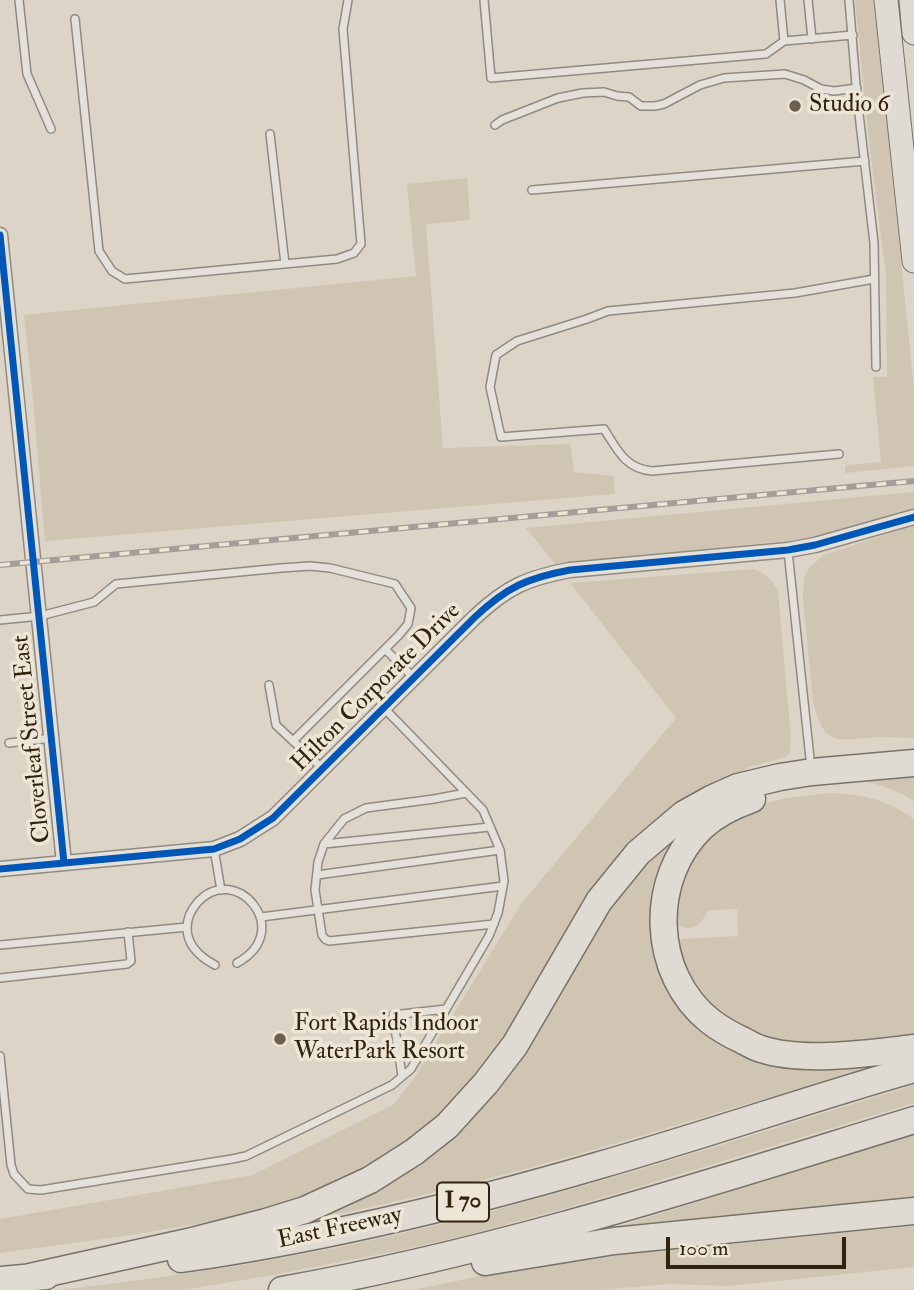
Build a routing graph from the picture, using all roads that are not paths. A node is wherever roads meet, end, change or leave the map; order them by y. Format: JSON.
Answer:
{"nodes":[{"id":1,"x":19,"y":0,"type":"edge"},
{"id":2,"x":348,"y":0,"type":"edge"},
{"id":3,"x":484,"y":0,"type":"edge"},
{"id":4,"x":780,"y":0,"type":"edge"},
{"id":5,"x":808,"y":0,"type":"edge"},
{"id":6,"x":849,"y":0,"type":"edge"},
{"id":7,"x":886,"y":0,"type":"edge"},
{"id":8,"x":911,"y":0,"type":"edge"},
{"id":9,"x":75,"y":19,"type":"dead end"},
{"id":10,"x":914,"y":33,"type":"edge"},
{"id":11,"x":853,"y":36,"type":"junction"},
{"id":12,"x":812,"y":39,"type":"junction"},
{"id":13,"x":784,"y":41,"type":"junction"},
{"id":14,"x":857,"y":88,"type":"junction"},
{"id":15,"x":495,"y":125,"type":"dead end"},
{"id":16,"x":51,"y":129,"type":"dead end"},
{"id":17,"x":270,"y":134,"type":"dead end"},
{"id":18,"x":864,"y":162,"type":"junction"},
{"id":19,"x":532,"y":190,"type":"dead end"},
{"id":20,"x":0,"y":235,"type":"edge"},
{"id":21,"x":914,"y":261,"type":"edge"},
{"id":22,"x":285,"y":264,"type":"junction"},
{"id":23,"x":2,"y":265,"type":"edge"},
{"id":24,"x":874,"y":279,"type":"junction"},
{"id":25,"x":6,"y":333,"type":"edge"},
{"id":26,"x":876,"y":367,"type":"dead end"},
{"id":27,"x":839,"y":454,"type":"dead end"},
{"id":28,"x":914,"y":517,"type":"edge"},
{"id":29,"x":788,"y":550,"type":"junction"},
{"id":30,"x":40,"y":616,"type":"junction"},
{"id":31,"x":0,"y":620,"type":"edge"},
{"id":32,"x":385,"y":649,"type":"junction"},
{"id":33,"x":414,"y":678,"type":"junction"},
{"id":34,"x":269,"y":685,"type":"dead end"},
{"id":35,"x":384,"y":708,"type":"junction"},
{"id":36,"x":52,"y":738,"type":"junction"},
{"id":37,"x":293,"y":741,"type":"junction"},
{"id":38,"x":9,"y":743,"type":"dead end"},
{"id":39,"x":914,"y":763,"type":"edge"},
{"id":40,"x":323,"y":769,"type":"junction"},
{"id":41,"x":812,"y":772,"type":"junction"},
{"id":42,"x":914,"y":779,"type":"edge"},
{"id":43,"x":466,"y":793,"type":"junction"},
{"id":44,"x":490,"y":827,"type":"junction"},
{"id":45,"x":324,"y":844,"type":"junction"},
{"id":46,"x":214,"y":849,"type":"junction"},
{"id":47,"x":500,"y":850,"type":"junction"},
{"id":48,"x":64,"y":863,"type":"junction"},
{"id":49,"x":0,"y":869,"type":"edge"},
{"id":50,"x":317,"y":875,"type":"junction"},
{"id":51,"x":503,"y":886,"type":"junction"},
{"id":52,"x":221,"y":890,"type":"junction"},
{"id":53,"x":318,"y":910,"type":"junction"},
{"id":54,"x":261,"y":917,"type":"junction"},
{"id":55,"x":494,"y":924,"type":"junction"},
{"id":56,"x":187,"y":927,"type":"junction"},
{"id":57,"x":128,"y":932,"type":"junction"},
{"id":58,"x":0,"y":945,"type":"edge"},
{"id":59,"x":237,"y":963,"type":"dead end"},
{"id":60,"x":215,"y":965,"type":"dead end"},
{"id":61,"x":0,"y":978,"type":"edge"},
{"id":62,"x":446,"y":1009,"type":"junction"},
{"id":63,"x":914,"y":1048,"type":"edge"},
{"id":64,"x":0,"y":1056,"type":"edge"},
{"id":65,"x":914,"y":1069,"type":"edge"},
{"id":66,"x":402,"y":1076,"type":"junction"},
{"id":67,"x":914,"y":1120,"type":"edge"},
{"id":68,"x":914,"y":1211,"type":"edge"},
{"id":69,"x":435,"y":1259,"type":"junction"},
{"id":70,"x":30,"y":1278,"type":"junction"},
{"id":71,"x":0,"y":1280,"type":"edge"},
{"id":72,"x":282,"y":1290,"type":"edge"}],
"edges":[{"from":1,"to":16,"type":"lane"},
{"from":2,"to":22,"type":"lane"},
{"from":3,"to":13,"type":"lane"},
{"from":4,"to":13,"type":"lane"},
{"from":5,"to":12,"type":"lane"},
{"from":6,"to":11,"type":"lane"},
{"from":7,"to":21,"type":"main road"},
{"from":8,"to":10,"type":"main road"},
{"from":9,"to":22,"type":"lane"},
{"from":11,"to":12,"type":"lane"},
{"from":11,"to":14,"type":"lane"},
{"from":12,"to":13,"type":"lane"},
{"from":14,"to":15,"type":"lane"},
{"from":14,"to":18,"type":"lane"},
{"from":17,"to":22,"type":"lane"},
{"from":18,"to":19,"type":"lane"},
{"from":18,"to":24,"type":"lane"},
{"from":20,"to":23,"type":"street","name":"Cloverleaf Street East"},
{"from":23,"to":25,"type":"street","name":"Cloverleaf Street East"},
{"from":24,"to":26,"type":"lane"},
{"from":24,"to":27,"type":"lane"},
{"from":25,"to":30,"type":"street","name":"Cloverleaf Street East"},
{"from":28,"to":29,"type":"street","name":"Hilton Corporate Drive"},
{"from":29,"to":33,"type":"street","name":"Hilton Corporate Drive"},
{"from":29,"to":41,"type":"lane"},
{"from":30,"to":31,"type":"lane"},
{"from":30,"to":32,"type":"lane"},
{"from":30,"to":36,"type":"street","name":"Cloverleaf Street East"},
{"from":32,"to":33,"type":"lane"},
{"from":32,"to":37,"type":"lane"},
{"from":33,"to":35,"type":"street","name":"Hilton Corporate Drive"},
{"from":34,"to":37,"type":"lane"},
{"from":35,"to":40,"type":"street","name":"Hilton Corporate Drive"},
{"from":35,"to":43,"type":"lane"},
{"from":36,"to":38,"type":"lane"},
{"from":36,"to":48,"type":"street","name":"Cloverleaf Street East"},
{"from":37,"to":40,"type":"lane"},
{"from":39,"to":41,"type":"highway"},
{"from":40,"to":46,"type":"street","name":"Hilton Corporate Drive"},
{"from":41,"to":70,"type":"highway"},
{"from":42,"to":63,"type":"highway"},
{"from":43,"to":44,"type":"lane"},
{"from":43,"to":45,"type":"lane"},
{"from":44,"to":45,"type":"lane"},
{"from":44,"to":47,"type":"lane"},
{"from":45,"to":50,"type":"lane"},
{"from":46,"to":48,"type":"street","name":"Hilton Corporate Drive"},
{"from":46,"to":52,"type":"lane"},
{"from":47,"to":50,"type":"lane"},
{"from":47,"to":51,"type":"lane"},
{"from":48,"to":49,"type":"street","name":"Hilton Corporate Drive"},
{"from":50,"to":53,"type":"lane"},
{"from":51,"to":53,"type":"lane"},
{"from":51,"to":55,"type":"lane"},
{"from":52,"to":54,"type":"lane"},
{"from":52,"to":56,"type":"lane"},
{"from":53,"to":54,"type":"lane"},
{"from":53,"to":55,"type":"lane"},
{"from":54,"to":59,"type":"lane"},
{"from":55,"to":62,"type":"lane"},
{"from":56,"to":57,"type":"lane"},
{"from":56,"to":60,"type":"lane"},
{"from":57,"to":58,"type":"lane"},
{"from":57,"to":61,"type":"lane"},
{"from":62,"to":66,"type":"lane"},
{"from":62,"to":66,"type":"lane"},
{"from":64,"to":66,"type":"lane"},
{"from":65,"to":70,"type":"highway","name":"East Freeway","number":"I 70"},
{"from":67,"to":69,"type":"highway","name":"East Freeway","number":"I 70"},
{"from":68,"to":69,"type":"highway"},
{"from":69,"to":72,"type":"highway","name":"East Freeway","number":"I 70"},
{"from":70,"to":71,"type":"highway","name":"East Freeway","number":"I 70"}]}
